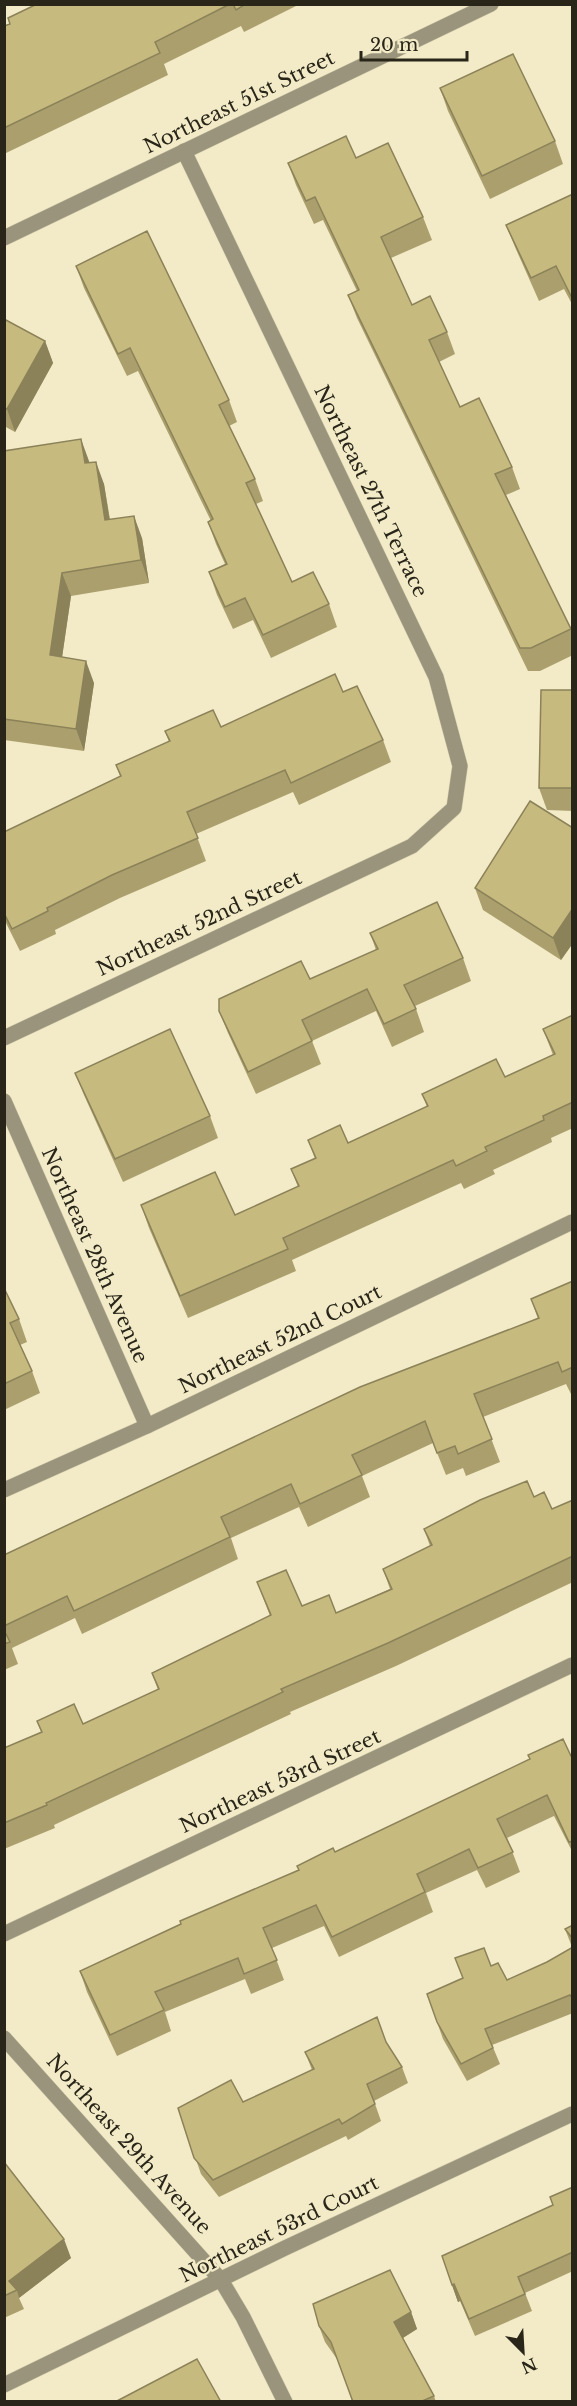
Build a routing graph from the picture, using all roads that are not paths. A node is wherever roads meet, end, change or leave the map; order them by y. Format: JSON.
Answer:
{"nodes":[{"id":1,"x":491,"y":4,"type":"edge"},
{"id":2,"x":184,"y":151,"type":"junction"},
{"id":3,"x":4,"y":237,"type":"edge"},
{"id":4,"x":412,"y":846,"type":"joint"},
{"id":5,"x":4,"y":1038,"type":"edge"},
{"id":6,"x":4,"y":1101,"type":"edge"},
{"id":7,"x":573,"y":1222,"type":"edge"},
{"id":8,"x":147,"y":1426,"type":"junction"},
{"id":9,"x":4,"y":1490,"type":"edge"},
{"id":10,"x":573,"y":1665,"type":"edge"},
{"id":11,"x":4,"y":1934,"type":"edge"},
{"id":12,"x":4,"y":2038,"type":"edge"},
{"id":13,"x":573,"y":2114,"type":"edge"},
{"id":14,"x":221,"y":2280,"type":"junction"},
{"id":15,"x":4,"y":2385,"type":"edge"},
{"id":16,"x":285,"y":2402,"type":"edge"}],
"edges":[{"from":1,"to":2,"type":"street","name":"Northeast 51st Street"},
{"from":2,"to":3,"type":"street","name":"Northeast 51st Street"},
{"from":2,"to":4,"type":"street","name":"Northeast 27th Terrace"},
{"from":4,"to":5,"type":"street","name":"Northeast 52nd Street"},
{"from":6,"to":8,"type":"street","name":"Northeast 28th Avenue"},
{"from":7,"to":8,"type":"street","name":"Northeast 52nd Court"},
{"from":8,"to":9,"type":"street","name":"Northeast 52nd Court"},
{"from":10,"to":11,"type":"street","name":"Northeast 53rd Street"},
{"from":12,"to":14,"type":"street","name":"Northeast 29th Avenue"},
{"from":13,"to":14,"type":"street","name":"Northeast 53rd Court"},
{"from":14,"to":15,"type":"street","name":"Northeast 53rd Court"},
{"from":14,"to":16,"type":"street","name":"Northeast 29th Avenue"}]}
